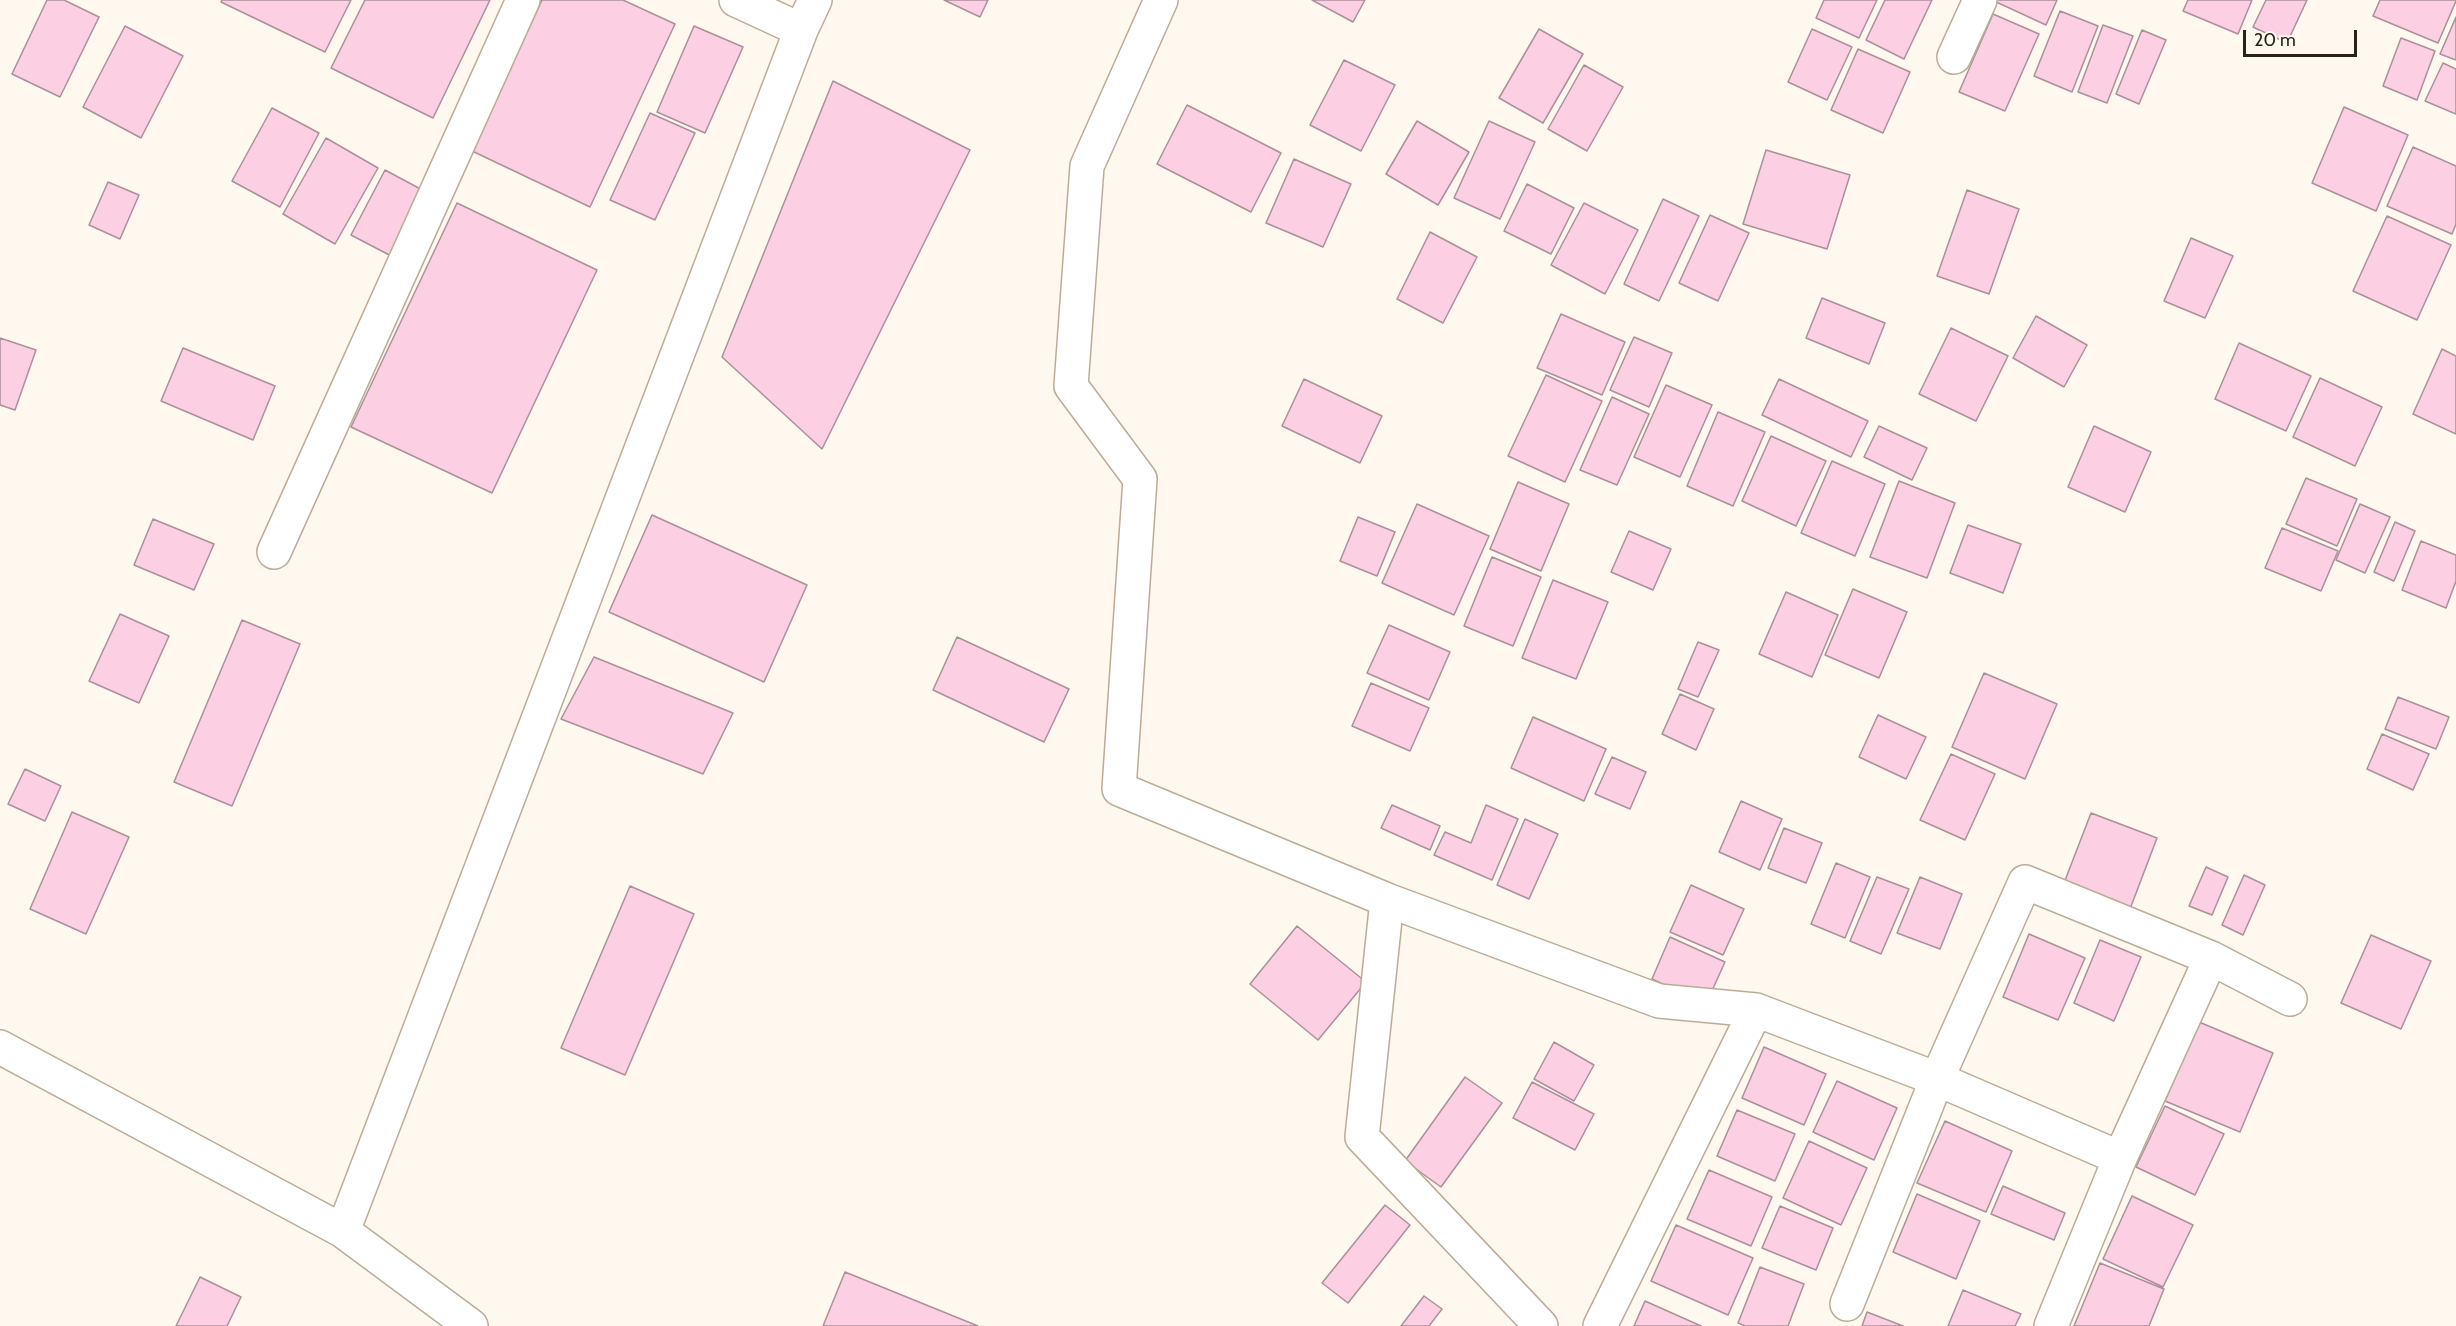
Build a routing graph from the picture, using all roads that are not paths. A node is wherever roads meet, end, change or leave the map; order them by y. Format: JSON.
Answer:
{"nodes":[{"id":1,"x":524,"y":0,"type":"edge"},
{"id":2,"x":736,"y":0,"type":"edge"},
{"id":3,"x":815,"y":0,"type":"edge"},
{"id":4,"x":1161,"y":0,"type":"edge"},
{"id":5,"x":1980,"y":0,"type":"edge"},
{"id":6,"x":801,"y":30,"type":"junction"},
{"id":7,"x":1954,"y":57,"type":"dead end"},
{"id":8,"x":274,"y":552,"type":"dead end"},
{"id":9,"x":1387,"y":900,"type":"junction"},
{"id":10,"x":2211,"y":958,"type":"junction"},
{"id":11,"x":2290,"y":999,"type":"dead end"},
{"id":12,"x":1756,"y":1010,"type":"junction"},
{"id":13,"x":0,"y":1047,"type":"edge"},
{"id":14,"x":1937,"y":1079,"type":"junction"},
{"id":15,"x":2120,"y":1158,"type":"junction"},
{"id":16,"x":343,"y":1231,"type":"junction"},
{"id":17,"x":1847,"y":1304,"type":"dead end"},
{"id":18,"x":471,"y":1326,"type":"edge"},
{"id":19,"x":1541,"y":1326,"type":"edge"},
{"id":20,"x":1600,"y":1326,"type":"edge"},
{"id":21,"x":2051,"y":1326,"type":"edge"}],
"edges":[{"from":1,"to":8,"type":"street"},
{"from":2,"to":6,"type":"street"},
{"from":3,"to":6,"type":"street"},
{"from":4,"to":9,"type":"street"},
{"from":5,"to":7,"type":"street"},
{"from":6,"to":16,"type":"street"},
{"from":9,"to":12,"type":"street"},
{"from":9,"to":19,"type":"street"},
{"from":10,"to":11,"type":"street"},
{"from":10,"to":14,"type":"street"},
{"from":10,"to":15,"type":"street"},
{"from":12,"to":14,"type":"street"},
{"from":12,"to":20,"type":"street"},
{"from":13,"to":16,"type":"street"},
{"from":14,"to":15,"type":"street"},
{"from":14,"to":17,"type":"street"},
{"from":15,"to":21,"type":"street"},
{"from":16,"to":18,"type":"street"}]}
